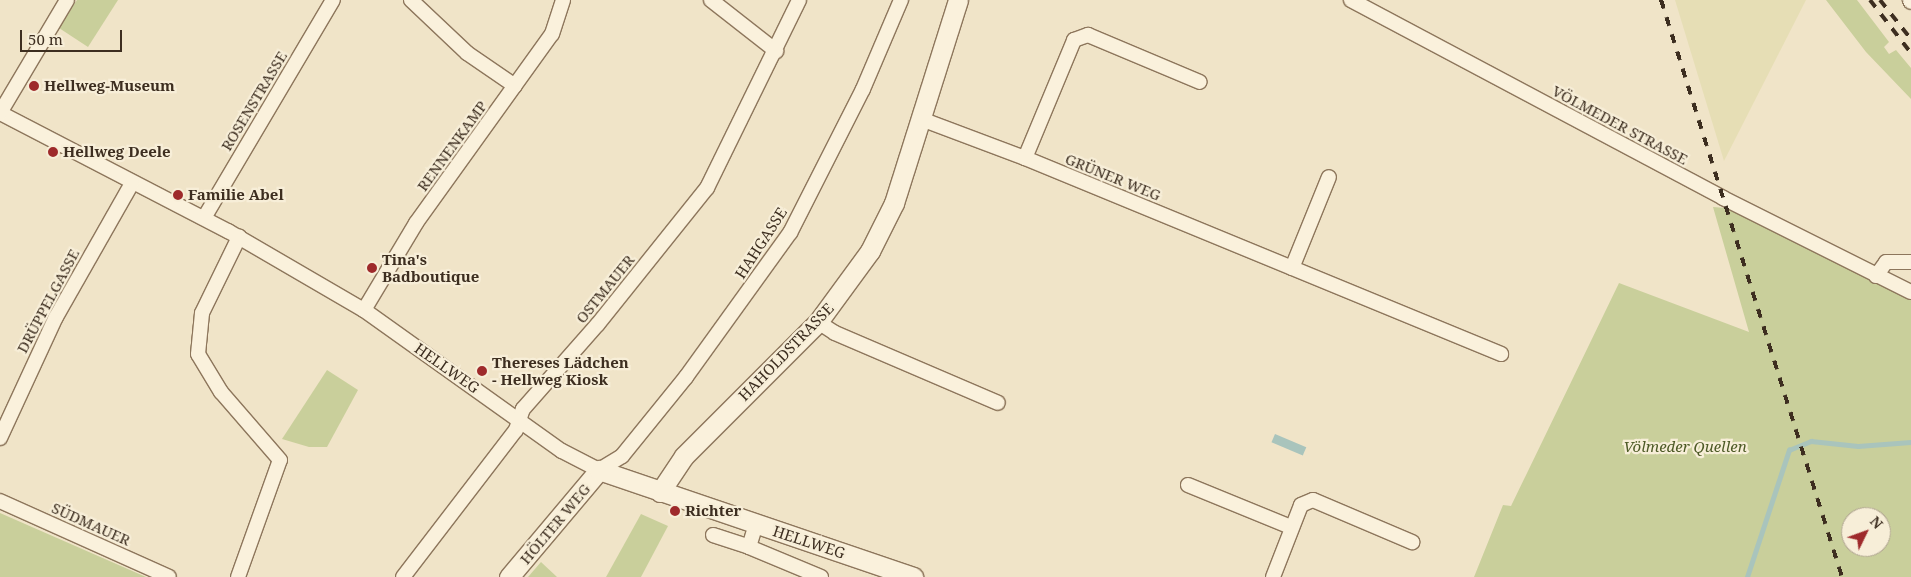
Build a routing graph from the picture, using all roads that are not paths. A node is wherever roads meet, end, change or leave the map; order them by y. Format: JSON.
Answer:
{"nodes":[{"id":1,"x":67,"y":0,"type":"edge"},
{"id":2,"x":334,"y":0,"type":"edge"},
{"id":3,"x":411,"y":0,"type":"edge"},
{"id":4,"x":563,"y":0,"type":"edge"},
{"id":5,"x":711,"y":0,"type":"edge"},
{"id":6,"x":799,"y":0,"type":"edge"},
{"id":7,"x":900,"y":0,"type":"edge"},
{"id":8,"x":958,"y":0,"type":"edge"},
{"id":9,"x":1351,"y":0,"type":"edge"},
{"id":10,"x":776,"y":50,"type":"junction"},
{"id":11,"x":1200,"y":82,"type":"dead end"},
{"id":12,"x":515,"y":86,"type":"junction"},
{"id":13,"x":0,"y":113,"type":"edge"},
{"id":14,"x":921,"y":119,"type":"junction"},
{"id":15,"x":1025,"y":158,"type":"junction"},
{"id":16,"x":1329,"y":177,"type":"dead end"},
{"id":17,"x":132,"y":183,"type":"junction"},
{"id":18,"x":204,"y":218,"type":"junction"},
{"id":19,"x":239,"y":237,"type":"junction"},
{"id":20,"x":1911,"y":262,"type":"edge"},
{"id":21,"x":1292,"y":268,"type":"junction"},
{"id":22,"x":1876,"y":276,"type":"junction"},
{"id":23,"x":1911,"y":292,"type":"edge"},
{"id":24,"x":364,"y":310,"type":"junction"},
{"id":25,"x":818,"y":322,"type":"junction"},
{"id":26,"x":1501,"y":354,"type":"dead end"},
{"id":27,"x":998,"y":403,"type":"dead end"},
{"id":28,"x":518,"y":418,"type":"junction"},
{"id":29,"x":0,"y":438,"type":"edge"},
{"id":30,"x":599,"y":470,"type":"junction"},
{"id":31,"x":1188,"y":485,"type":"dead end"},
{"id":32,"x":660,"y":492,"type":"junction"},
{"id":33,"x":0,"y":501,"type":"edge"},
{"id":34,"x":756,"y":524,"type":"junction"},
{"id":35,"x":1291,"y":527,"type":"junction"},
{"id":36,"x":713,"y":535,"type":"dead end"},
{"id":37,"x":1412,"y":542,"type":"dead end"},
{"id":38,"x":749,"y":547,"type":"junction"},
{"id":39,"x":169,"y":577,"type":"edge"},
{"id":40,"x":238,"y":577,"type":"edge"},
{"id":41,"x":403,"y":577,"type":"edge"},
{"id":42,"x":509,"y":577,"type":"edge"},
{"id":43,"x":821,"y":577,"type":"edge"},
{"id":44,"x":913,"y":577,"type":"edge"},
{"id":45,"x":1273,"y":577,"type":"edge"}],
"edges":[{"from":1,"to":13,"type":"street"},
{"from":2,"to":18,"type":"street","name":"ROSENSTRASSE"},
{"from":3,"to":12,"type":"street"},
{"from":4,"to":12,"type":"street","name":"RENNENKAMP"},
{"from":5,"to":10,"type":"street"},
{"from":6,"to":10,"type":"street","name":"OSTMAUER"},
{"from":7,"to":30,"type":"street","name":"HAHGASSE"},
{"from":8,"to":14,"type":"street","name":"HAHOLDSTRASSE"},
{"from":9,"to":22,"type":"street","name":"VÖLMEDER STRASSE"},
{"from":10,"to":28,"type":"street","name":"OSTMAUER"},
{"from":11,"to":15,"type":"street"},
{"from":12,"to":24,"type":"street","name":"RENNENKAMP"},
{"from":13,"to":17,"type":"street","name":"HELLWEG"},
{"from":14,"to":15,"type":"street","name":"GRÜNER WEG"},
{"from":14,"to":25,"type":"street","name":"HAHOLDSTRASSE"},
{"from":15,"to":21,"type":"street","name":"GRÜNER WEG"},
{"from":16,"to":21,"type":"street"},
{"from":17,"to":18,"type":"street","name":"HELLWEG"},
{"from":17,"to":29,"type":"street","name":"DRÜPPELGASSE"},
{"from":18,"to":19,"type":"street","name":"HELLWEG"},
{"from":19,"to":24,"type":"street","name":"HELLWEG"},
{"from":19,"to":40,"type":"street"},
{"from":20,"to":22,"type":"street"},
{"from":21,"to":26,"type":"street","name":"GRÜNER WEG"},
{"from":22,"to":23,"type":"street","name":"VÖLMEDER STRASSE"},
{"from":24,"to":28,"type":"street","name":"HELLWEG"},
{"from":25,"to":27,"type":"street"},
{"from":25,"to":32,"type":"street","name":"HAHOLDSTRASSE"},
{"from":28,"to":30,"type":"street","name":"HELLWEG"},
{"from":28,"to":41,"type":"street","name":"OSTMAUER"},
{"from":30,"to":32,"type":"street","name":"HELLWEG"},
{"from":30,"to":42,"type":"street","name":"HÖLTER WEG"},
{"from":31,"to":35,"type":"street"},
{"from":32,"to":34,"type":"street","name":"HELLWEG"},
{"from":33,"to":39,"type":"street","name":"SÜDMAUER"},
{"from":34,"to":38,"type":"street"},
{"from":34,"to":44,"type":"street","name":"HELLWEG"},
{"from":35,"to":37,"type":"street"},
{"from":35,"to":45,"type":"street"},
{"from":36,"to":38,"type":"street"},
{"from":38,"to":43,"type":"street"}]}
